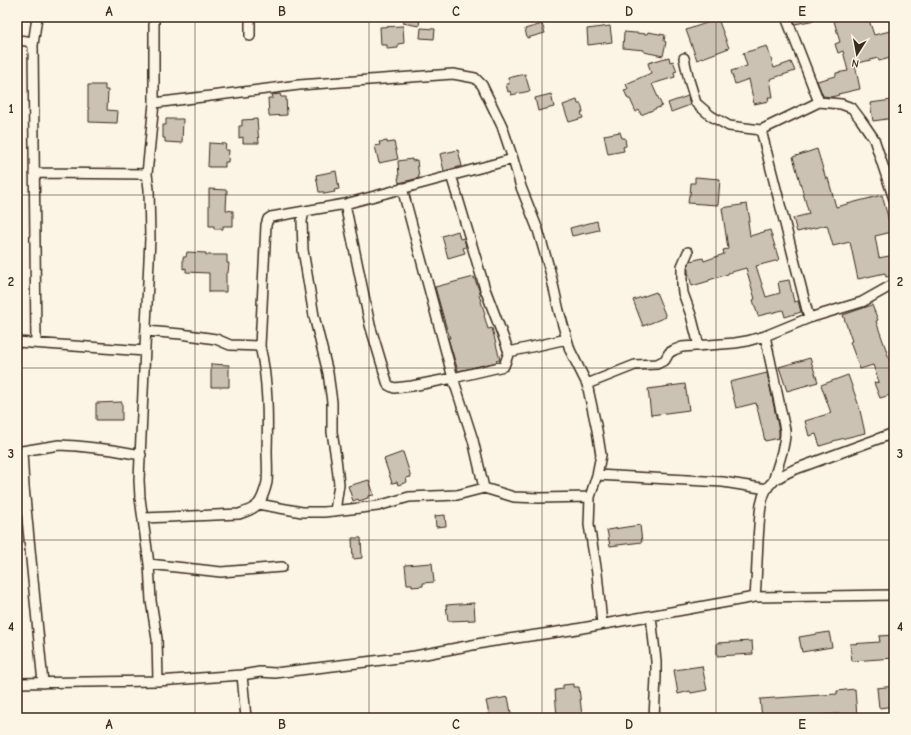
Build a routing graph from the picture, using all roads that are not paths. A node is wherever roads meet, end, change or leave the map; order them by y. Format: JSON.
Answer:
{"nodes":[{"id":1,"x":37,"y":17,"type":"edge"},
{"id":2,"x":154,"y":17,"type":"edge"},
{"id":3,"x":250,"y":17,"type":"edge"},
{"id":4,"x":786,"y":17,"type":"edge"},
{"id":5,"x":250,"y":36,"type":"dead end"},
{"id":6,"x":17,"y":40,"type":"edge"},
{"id":7,"x":33,"y":45,"type":"junction"},
{"id":8,"x":684,"y":58,"type":"dead end"},
{"id":9,"x":819,"y":102,"type":"junction"},
{"id":10,"x":154,"y":103,"type":"junction"},
{"id":11,"x":761,"y":130,"type":"junction"},
{"id":12,"x":513,"y":159,"type":"junction"},
{"id":13,"x":34,"y":173,"type":"junction"},
{"id":14,"x":147,"y":174,"type":"junction"},
{"id":15,"x":451,"y":176,"type":"junction"},
{"id":16,"x":402,"y":188,"type":"junction"},
{"id":17,"x":894,"y":200,"type":"edge"},
{"id":18,"x":345,"y":204,"type":"junction"},
{"id":19,"x":304,"y":211,"type":"junction"},
{"id":20,"x":688,"y":252,"type":"dead end"},
{"id":21,"x":894,"y":284,"type":"edge"},
{"id":22,"x":809,"y":318,"type":"junction"},
{"id":23,"x":146,"y":331,"type":"junction"},
{"id":24,"x":765,"y":336,"type":"junction"},
{"id":25,"x":567,"y":339,"type":"junction"},
{"id":26,"x":17,"y":342,"type":"edge"},
{"id":27,"x":36,"y":343,"type":"junction"},
{"id":28,"x":260,"y":346,"type":"junction"},
{"id":29,"x":699,"y":346,"type":"junction"},
{"id":30,"x":145,"y":351,"type":"junction"},
{"id":31,"x":509,"y":352,"type":"junction"},
{"id":32,"x":453,"y":378,"type":"junction"},
{"id":33,"x":587,"y":384,"type":"junction"},
{"id":34,"x":894,"y":433,"type":"edge"},
{"id":35,"x":20,"y":451,"type":"edge"},
{"id":36,"x":141,"y":455,"type":"junction"},
{"id":37,"x":597,"y":475,"type":"junction"},
{"id":38,"x":770,"y":485,"type":"junction"},
{"id":39,"x":484,"y":488,"type":"junction"},
{"id":40,"x":590,"y":497,"type":"junction"},
{"id":41,"x":258,"y":504,"type":"junction"},
{"id":42,"x":335,"y":511,"type":"junction"},
{"id":43,"x":144,"y":518,"type":"junction"},
{"id":44,"x":149,"y":564,"type":"junction"},
{"id":45,"x":282,"y":567,"type":"dead end"},
{"id":46,"x":894,"y":595,"type":"edge"},
{"id":47,"x":755,"y":597,"type":"junction"},
{"id":48,"x":651,"y":616,"type":"junction"},
{"id":49,"x":602,"y":624,"type":"junction"},
{"id":50,"x":242,"y":675,"type":"junction"},
{"id":51,"x":158,"y":681,"type":"junction"},
{"id":52,"x":17,"y":683,"type":"edge"},
{"id":53,"x":43,"y":683,"type":"junction"},
{"id":54,"x":246,"y":718,"type":"edge"},
{"id":55,"x":654,"y":718,"type":"edge"}],
"edges":[{"from":1,"to":7,"type":"street"},
{"from":2,"to":10,"type":"street"},
{"from":3,"to":5,"type":"street"},
{"from":4,"to":9,"type":"street"},
{"from":6,"to":7,"type":"street"},
{"from":7,"to":13,"type":"street"},
{"from":8,"to":11,"type":"street"},
{"from":9,"to":11,"type":"street"},
{"from":9,"to":17,"type":"street"},
{"from":10,"to":12,"type":"street"},
{"from":10,"to":14,"type":"street"},
{"from":11,"to":22,"type":"street"},
{"from":12,"to":15,"type":"street"},
{"from":12,"to":25,"type":"street"},
{"from":13,"to":14,"type":"street"},
{"from":13,"to":27,"type":"street"},
{"from":14,"to":23,"type":"street"},
{"from":15,"to":16,"type":"street"},
{"from":15,"to":31,"type":"street"},
{"from":16,"to":18,"type":"street"},
{"from":16,"to":32,"type":"street"},
{"from":18,"to":19,"type":"street"},
{"from":18,"to":32,"type":"street"},
{"from":19,"to":28,"type":"street"},
{"from":19,"to":42,"type":"street"},
{"from":20,"to":29,"type":"street"},
{"from":21,"to":22,"type":"street"},
{"from":22,"to":24,"type":"street"},
{"from":23,"to":28,"type":"street"},
{"from":23,"to":30,"type":"street"},
{"from":24,"to":29,"type":"street"},
{"from":24,"to":38,"type":"street"},
{"from":25,"to":31,"type":"street"},
{"from":25,"to":33,"type":"street"},
{"from":26,"to":27,"type":"street"},
{"from":27,"to":30,"type":"street"},
{"from":28,"to":41,"type":"street"},
{"from":29,"to":33,"type":"street"},
{"from":30,"to":36,"type":"street"},
{"from":31,"to":32,"type":"street"},
{"from":32,"to":39,"type":"street"},
{"from":33,"to":37,"type":"street"},
{"from":34,"to":38,"type":"street"},
{"from":35,"to":36,"type":"street"},
{"from":35,"to":53,"type":"street"},
{"from":36,"to":43,"type":"street"},
{"from":37,"to":38,"type":"street"},
{"from":37,"to":40,"type":"street"},
{"from":38,"to":47,"type":"street"},
{"from":39,"to":40,"type":"street"},
{"from":39,"to":42,"type":"street"},
{"from":40,"to":49,"type":"street"},
{"from":41,"to":42,"type":"street"},
{"from":41,"to":43,"type":"street"},
{"from":43,"to":44,"type":"street"},
{"from":44,"to":45,"type":"street"},
{"from":44,"to":51,"type":"street"},
{"from":46,"to":47,"type":"street"},
{"from":47,"to":48,"type":"street"},
{"from":48,"to":49,"type":"street"},
{"from":48,"to":55,"type":"street"},
{"from":49,"to":50,"type":"street"},
{"from":50,"to":51,"type":"street"},
{"from":50,"to":54,"type":"street"},
{"from":51,"to":53,"type":"street"},
{"from":52,"to":53,"type":"street"}]}
